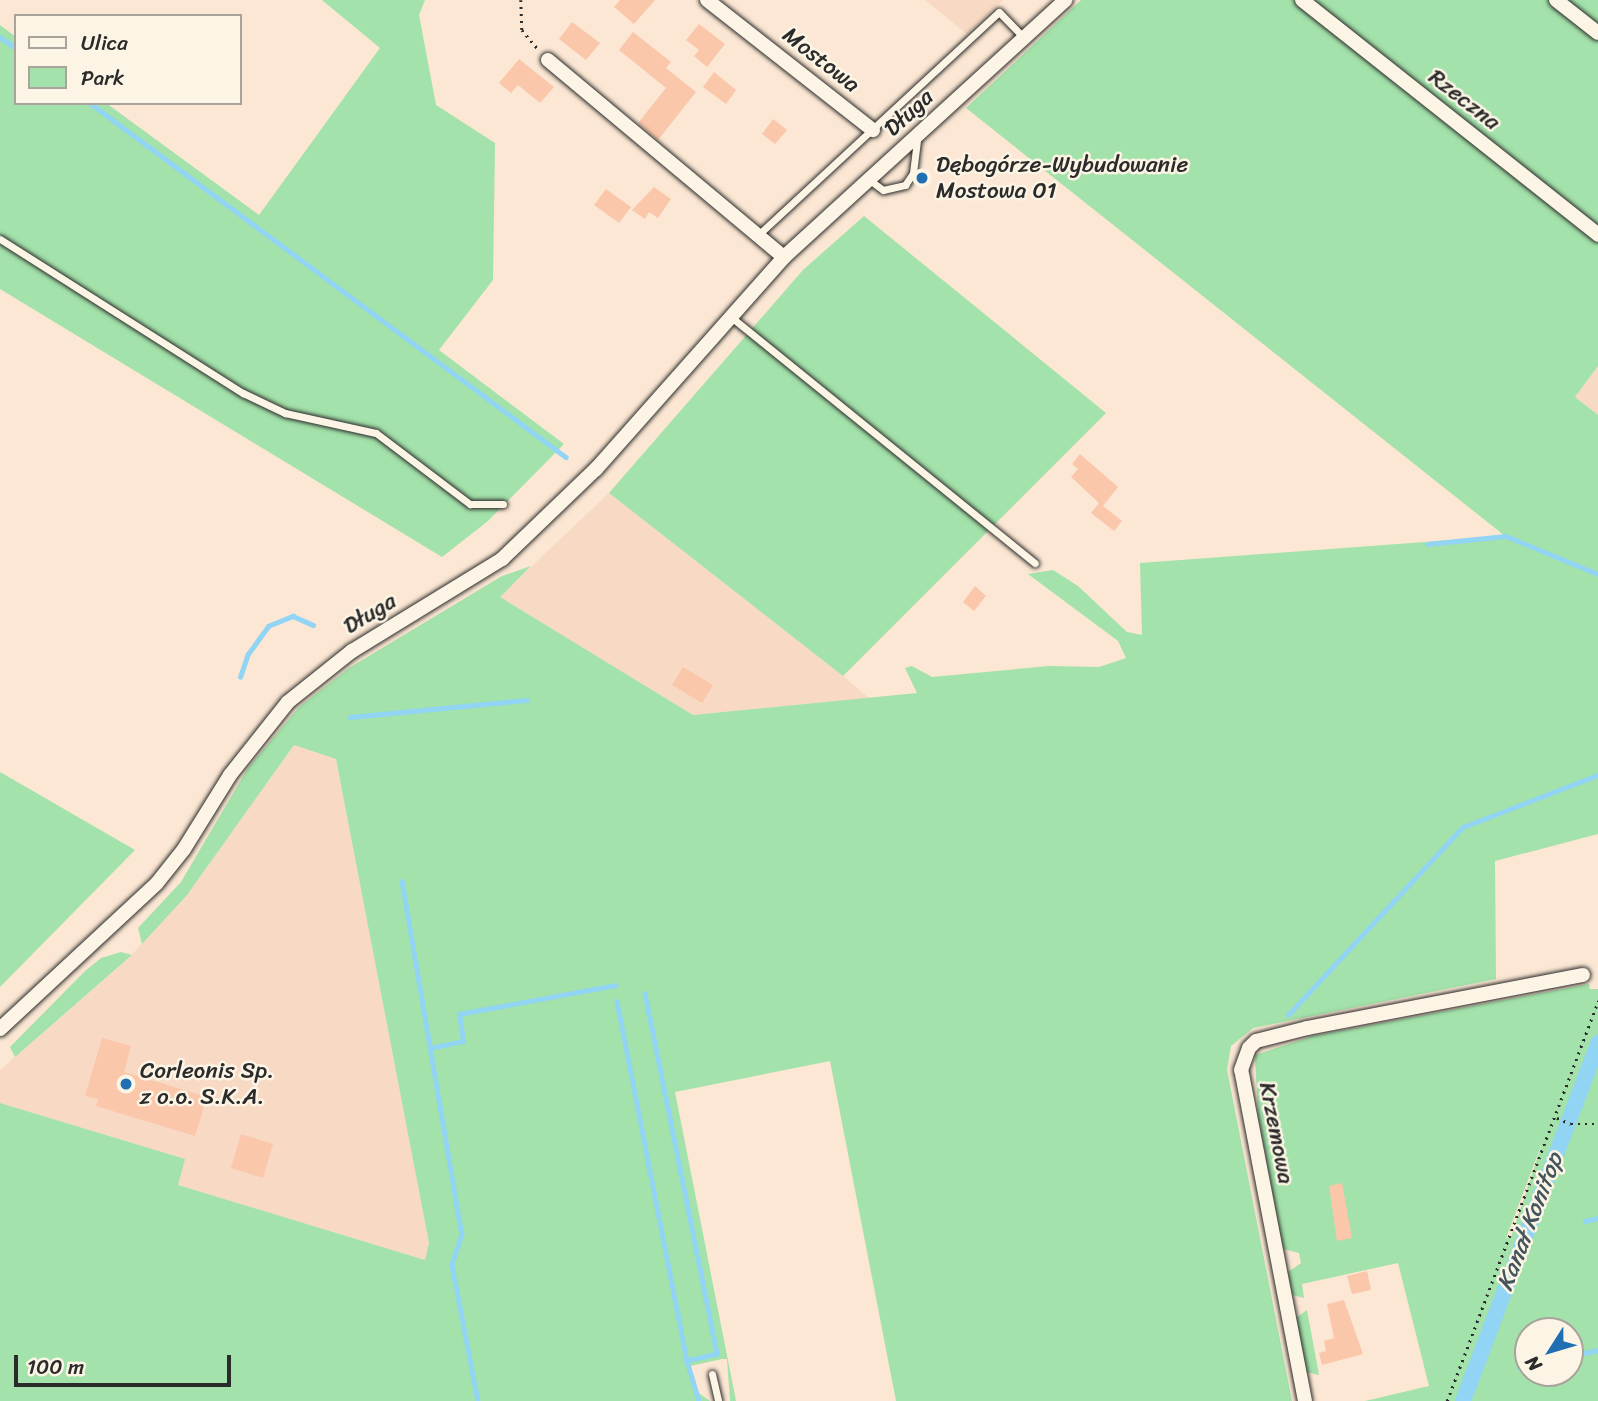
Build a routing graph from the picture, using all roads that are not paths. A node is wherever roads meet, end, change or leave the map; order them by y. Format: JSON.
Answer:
{"nodes":[{"id":1,"x":707,"y":0,"type":"edge"},
{"id":2,"x":1065,"y":0,"type":"edge"},
{"id":3,"x":1302,"y":0,"type":"edge"},
{"id":4,"x":1556,"y":0,"type":"edge"},
{"id":5,"x":1598,"y":33,"type":"edge"},
{"id":6,"x":1023,"y":37,"type":"junction"},
{"id":7,"x":548,"y":60,"type":"road end"},
{"id":8,"x":873,"y":130,"type":"junction"},
{"id":9,"x":917,"y":136,"type":"junction"},
{"id":10,"x":871,"y":181,"type":"junction"},
{"id":11,"x":758,"y":235,"type":"junction"},
{"id":12,"x":1598,"y":235,"type":"edge"},
{"id":13,"x":0,"y":239,"type":"edge"},
{"id":14,"x":784,"y":257,"type":"junction"},
{"id":15,"x":731,"y":317,"type":"junction"},
{"id":16,"x":503,"y":504,"type":"dead end"},
{"id":17,"x":1035,"y":562,"type":"dead end"},
{"id":18,"x":1583,"y":975,"type":"dead end"},
{"id":19,"x":0,"y":1029,"type":"edge"},
{"id":20,"x":712,"y":1374,"type":"dead end"},
{"id":21,"x":718,"y":1401,"type":"edge"},
{"id":22,"x":1305,"y":1401,"type":"edge"}],
"edges":[{"from":1,"to":8,"type":"street","name":"Mostowa"},
{"from":2,"to":6,"type":"street","name":"Długa"},
{"from":3,"to":12,"type":"street","name":"Rzeczna"},
{"from":4,"to":5,"type":"street"},
{"from":6,"to":8,"type":"lane"},
{"from":6,"to":9,"type":"street","name":"Długa"},
{"from":7,"to":11,"type":"street"},
{"from":8,"to":11,"type":"lane"},
{"from":9,"to":10,"type":"street","name":"Długa"},
{"from":9,"to":10,"type":"lane"},
{"from":10,"to":14,"type":"street","name":"Długa"},
{"from":11,"to":14,"type":"street"},
{"from":13,"to":16,"type":"lane"},
{"from":14,"to":15,"type":"street","name":"Długa"},
{"from":15,"to":17,"type":"lane"},
{"from":15,"to":19,"type":"street","name":"Długa"},
{"from":18,"to":22,"type":"street","name":"Krzemowa"},
{"from":20,"to":21,"type":"lane"}]}
